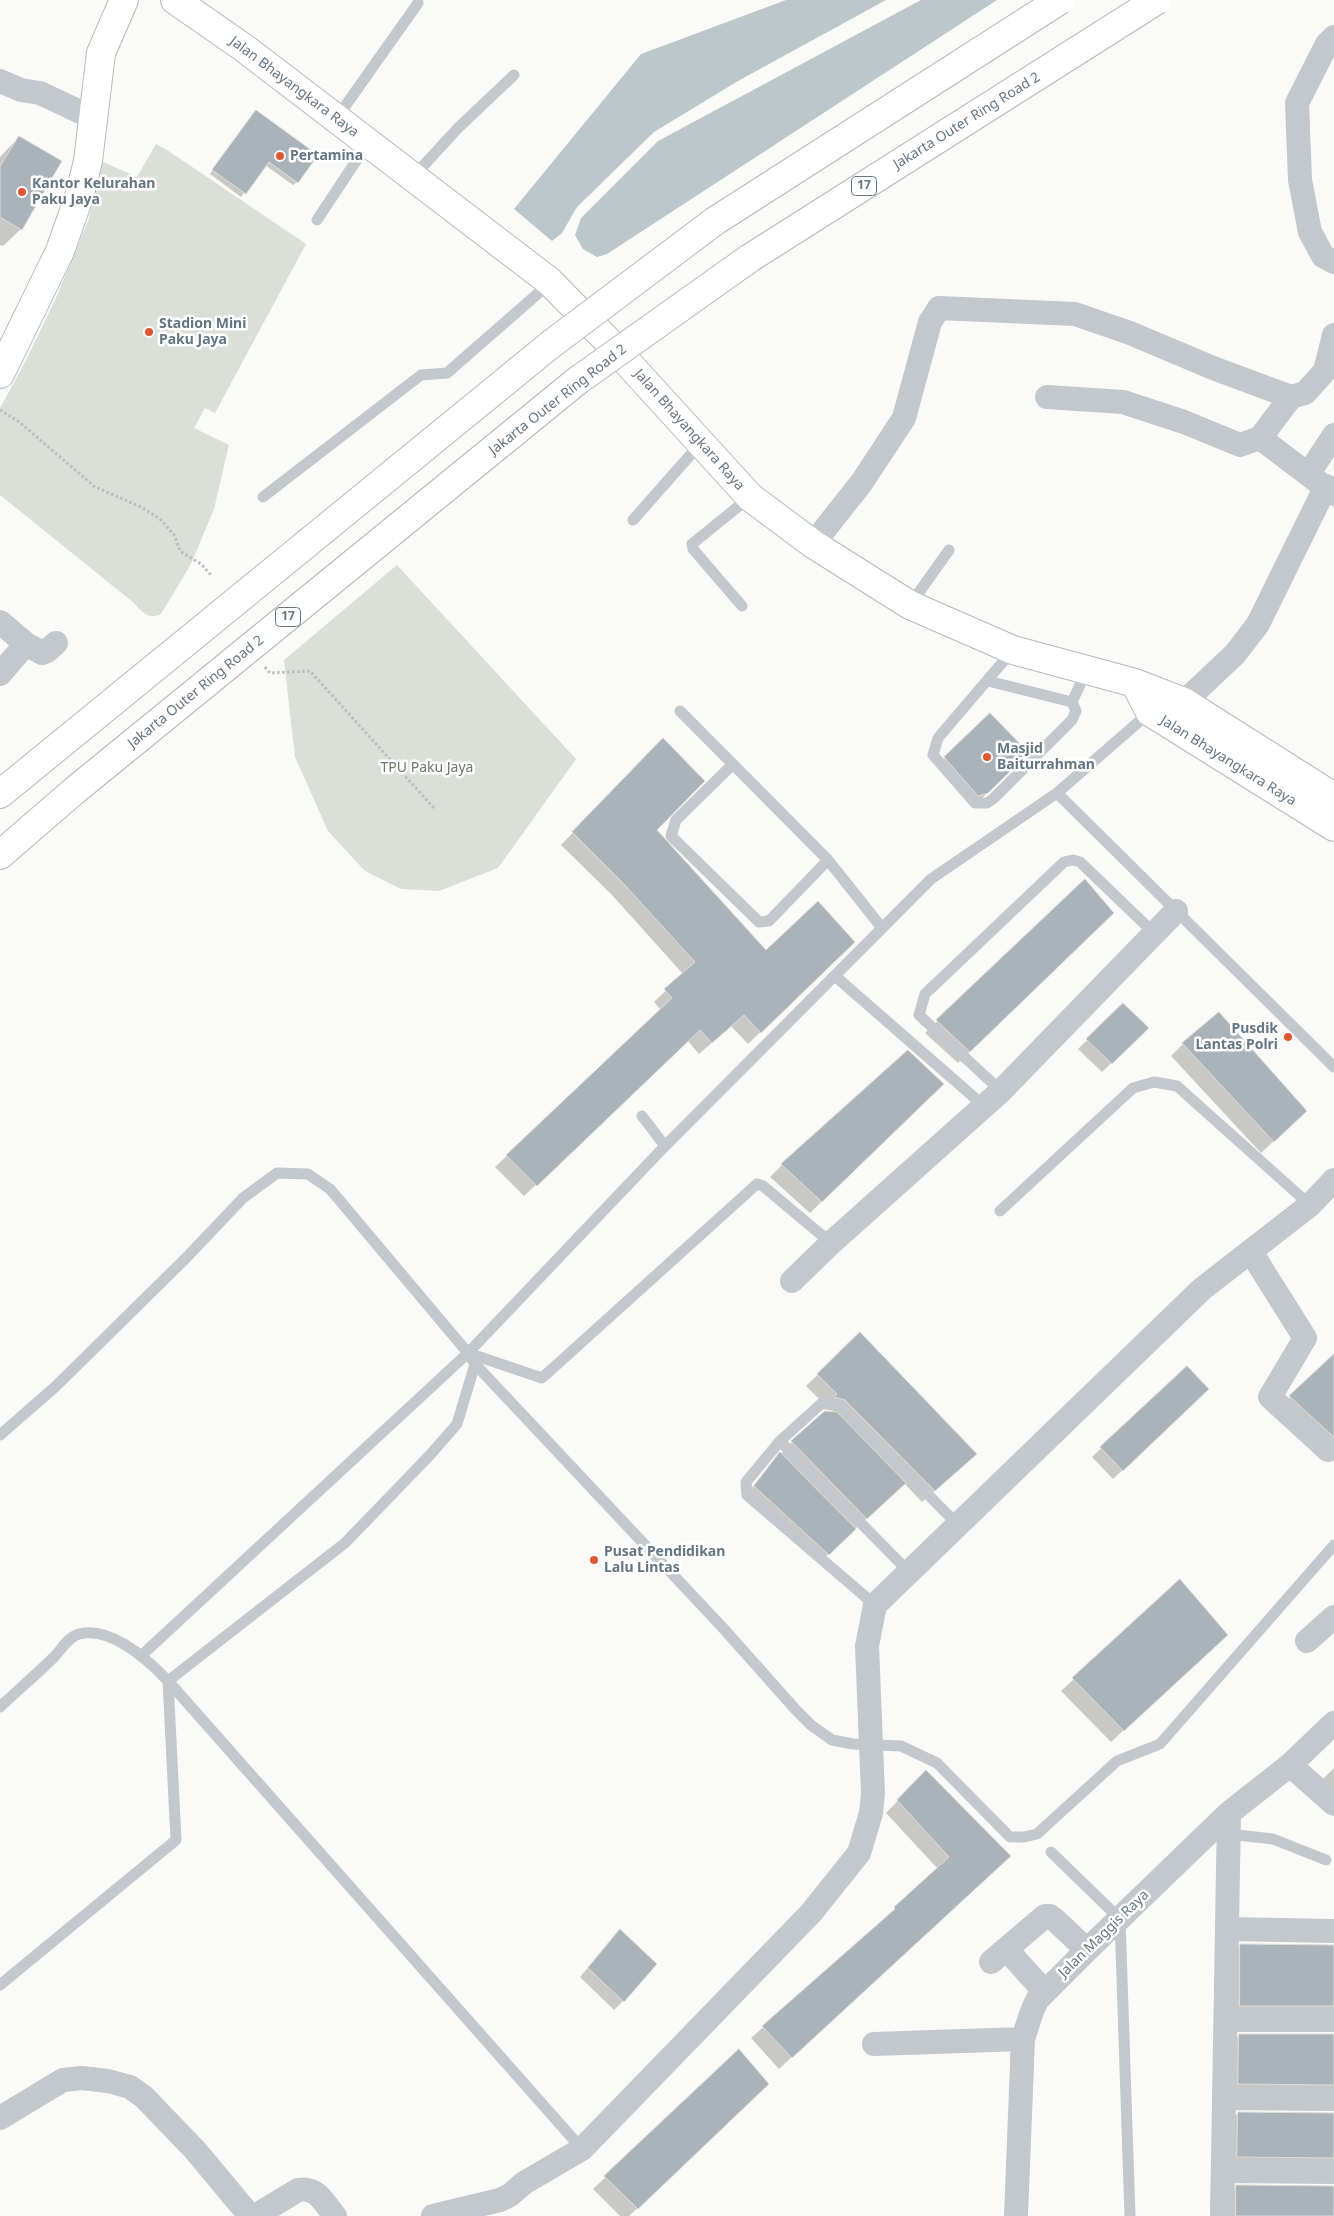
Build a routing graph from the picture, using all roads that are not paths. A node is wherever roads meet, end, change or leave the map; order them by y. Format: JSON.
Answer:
{"nodes":[{"id":1,"x":124,"y":0,"type":"edge"},
{"id":2,"x":175,"y":0,"type":"edge"},
{"id":3,"x":1060,"y":0,"type":"edge"},
{"id":4,"x":1157,"y":0,"type":"edge"},
{"id":5,"x":418,"y":3,"type":"dead end"},
{"id":6,"x":1334,"y":37,"type":"edge"},
{"id":7,"x":514,"y":75,"type":"dead end"},
{"id":8,"x":0,"y":81,"type":"edge"},
{"id":9,"x":93,"y":118,"type":"junction"},
{"id":10,"x":336,"y":119,"type":"junction"},
{"id":11,"x":368,"y":143,"type":"junction"},
{"id":12,"x":413,"y":177,"type":"junction"},
{"id":13,"x":317,"y":220,"type":"dead end"},
{"id":14,"x":1334,"y":262,"type":"edge"},
{"id":15,"x":549,"y":281,"type":"junction"},
{"id":16,"x":1334,"y":335,"type":"edge"},
{"id":17,"x":0,"y":374,"type":"edge"},
{"id":18,"x":1330,"y":375,"type":"edge"},
{"id":19,"x":1291,"y":397,"type":"junction"},
{"id":20,"x":1047,"y":398,"type":"dead end"},
{"id":21,"x":1334,"y":435,"type":"edge"},
{"id":22,"x":1260,"y":438,"type":"junction"},
{"id":23,"x":700,"y":444,"type":"junction"},
{"id":24,"x":1323,"y":484,"type":"edge"},
{"id":25,"x":263,"y":497,"type":"dead end"},
{"id":26,"x":750,"y":497,"type":"junction"},
{"id":27,"x":633,"y":520,"type":"dead end"},
{"id":28,"x":813,"y":544,"type":"junction"},
{"id":29,"x":949,"y":550,"type":"dead end"},
{"id":30,"x":910,"y":605,"type":"junction"},
{"id":31,"x":742,"y":606,"type":"dead end"},
{"id":32,"x":0,"y":622,"type":"edge"},
{"id":33,"x":56,"y":643,"type":"dead end"},
{"id":34,"x":26,"y":644,"type":"junction"},
{"id":35,"x":1013,"y":650,"type":"junction"},
{"id":36,"x":1087,"y":669,"type":"junction"},
{"id":37,"x":0,"y":674,"type":"edge"},
{"id":38,"x":988,"y":681,"type":"junction"},
{"id":39,"x":1135,"y":683,"type":"junction"},
{"id":40,"x":1072,"y":702,"type":"junction"},
{"id":41,"x":1184,"y":702,"type":"junction"},
{"id":42,"x":680,"y":711,"type":"dead end"},
{"id":43,"x":1150,"y":712,"type":"junction"},
{"id":44,"x":733,"y":764,"type":"junction"},
{"id":45,"x":1057,"y":793,"type":"junction"},
{"id":46,"x":0,"y":794,"type":"edge"},
{"id":47,"x":1334,"y":797,"type":"edge"},
{"id":48,"x":1334,"y":827,"type":"edge"},
{"id":49,"x":0,"y":855,"type":"edge"},
{"id":50,"x":828,"y":860,"type":"junction"},
{"id":51,"x":1176,"y":911,"type":"junction"},
{"id":52,"x":882,"y":928,"type":"junction"},
{"id":53,"x":1154,"y":933,"type":"junction"},
{"id":54,"x":835,"y":976,"type":"junction"},
{"id":55,"x":1334,"y":1068,"type":"edge"},
{"id":56,"x":993,"y":1099,"type":"junction"},
{"id":57,"x":642,"y":1116,"type":"dead end"},
{"id":58,"x":665,"y":1146,"type":"junction"},
{"id":59,"x":1334,"y":1180,"type":"edge"},
{"id":60,"x":1310,"y":1205,"type":"junction"},
{"id":61,"x":1000,"y":1211,"type":"dead end"},
{"id":62,"x":831,"y":1243,"type":"junction"},
{"id":63,"x":1251,"y":1252,"type":"junction"},
{"id":64,"x":792,"y":1282,"type":"dead end"},
{"id":65,"x":468,"y":1353,"type":"junction"},
{"id":66,"x":475,"y":1364,"type":"junction"},
{"id":67,"x":0,"y":1435,"type":"edge"},
{"id":68,"x":780,"y":1441,"type":"junction"},
{"id":69,"x":1328,"y":1450,"type":"dead end"},
{"id":70,"x":958,"y":1525,"type":"junction"},
{"id":71,"x":1334,"y":1545,"type":"edge"},
{"id":72,"x":909,"y":1572,"type":"junction"},
{"id":73,"x":874,"y":1605,"type":"junction"},
{"id":74,"x":1334,"y":1617,"type":"edge"},
{"id":75,"x":1307,"y":1641,"type":"dead end"},
{"id":76,"x":142,"y":1655,"type":"junction"},
{"id":77,"x":168,"y":1681,"type":"junction"},
{"id":78,"x":0,"y":1707,"type":"edge"},
{"id":79,"x":1334,"y":1723,"type":"edge"},
{"id":80,"x":871,"y":1744,"type":"junction"},
{"id":81,"x":1290,"y":1764,"type":"junction"},
{"id":82,"x":1334,"y":1804,"type":"edge"},
{"id":83,"x":1229,"y":1824,"type":"junction"},
{"id":84,"x":1051,"y":1852,"type":"dead end"},
{"id":85,"x":1326,"y":1860,"type":"dead end"},
{"id":86,"x":1120,"y":1919,"type":"junction"},
{"id":87,"x":1228,"y":1928,"type":"junction"},
{"id":88,"x":1334,"y":1931,"type":"edge"},
{"id":89,"x":1086,"y":1950,"type":"junction"},
{"id":90,"x":0,"y":1985,"type":"edge"},
{"id":91,"x":1045,"y":1992,"type":"junction"},
{"id":92,"x":1226,"y":2020,"type":"junction"},
{"id":93,"x":1334,"y":2020,"type":"edge"},
{"id":94,"x":1024,"y":2038,"type":"junction"},
{"id":95,"x":874,"y":2044,"type":"dead end"},
{"id":96,"x":1224,"y":2098,"type":"junction"},
{"id":97,"x":1334,"y":2099,"type":"edge"},
{"id":98,"x":0,"y":2118,"type":"edge"},
{"id":99,"x":582,"y":2149,"type":"junction"},
{"id":100,"x":1223,"y":2171,"type":"junction"},
{"id":101,"x":1334,"y":2172,"type":"edge"},
{"id":102,"x":250,"y":2216,"type":"edge"},
{"id":103,"x":255,"y":2216,"type":"edge"},
{"id":104,"x":335,"y":2216,"type":"edge"},
{"id":105,"x":433,"y":2216,"type":"edge"},
{"id":106,"x":1016,"y":2216,"type":"edge"},
{"id":107,"x":1130,"y":2216,"type":"edge"},
{"id":108,"x":1222,"y":2216,"type":"edge"}],
"edges":[{"from":1,"to":9,"type":"main road"},
{"from":2,"to":10,"type":"main road","name":"Jalan Bhayangkara Raya"},
{"from":3,"to":46,"type":"main road","bridge":true},
{"from":4,"to":49,"type":"main road","name":"Jakarta Outer Ring Road 2","number":"17","bridge":true},
{"from":5,"to":10,"type":"lane"},
{"from":6,"to":14,"type":"street"},
{"from":7,"to":12,"type":"lane"},
{"from":8,"to":9,"type":"street"},
{"from":9,"to":17,"type":"main road"},
{"from":10,"to":11,"type":"main road","name":"Jalan Bhayangkara Raya"},
{"from":11,"to":12,"type":"main road","name":"Jalan Bhayangkara Raya"},
{"from":11,"to":13,"type":"lane"},
{"from":12,"to":15,"type":"main road","name":"Jalan Bhayangkara Raya"},
{"from":15,"to":23,"type":"main road","name":"Jalan Bhayangkara Raya"},
{"from":15,"to":25,"type":"lane"},
{"from":16,"to":18,"type":"street"},
{"from":18,"to":19,"type":"street"},
{"from":19,"to":22,"type":"street"},
{"from":19,"to":28,"type":"street"},
{"from":20,"to":22,"type":"street"},
{"from":21,"to":24,"type":"street"},
{"from":22,"to":24,"type":"street"},
{"from":23,"to":26,"type":"main road","name":"Jalan Bhayangkara Raya"},
{"from":23,"to":27,"type":"lane"},
{"from":24,"to":41,"type":"street"},
{"from":26,"to":28,"type":"main road","name":"Jalan Bhayangkara Raya"},
{"from":26,"to":31,"type":"lane"},
{"from":28,"to":30,"type":"main road","name":"Jalan Bhayangkara Raya"},
{"from":29,"to":30,"type":"lane"},
{"from":30,"to":35,"type":"main road","name":"Jalan Bhayangkara Raya"},
{"from":32,"to":34,"type":"street"},
{"from":33,"to":34,"type":"street"},
{"from":34,"to":37,"type":"street"},
{"from":35,"to":36,"type":"main road","name":"Jalan Bhayangkara Raya"},
{"from":35,"to":38,"type":"lane"},
{"from":36,"to":39,"type":"main road","name":"Jalan Bhayangkara Raya"},
{"from":36,"to":40,"type":"lane"},
{"from":38,"to":40,"type":"lane"},
{"from":38,"to":40,"type":"lane"},
{"from":39,"to":41,"type":"main road","name":"Jalan Bhayangkara Raya"},
{"from":39,"to":43,"type":"main road","name":"Jalan Bhayangkara Raya"},
{"from":41,"to":47,"type":"main road","name":"Jalan Bhayangkara Raya"},
{"from":42,"to":44,"type":"lane"},
{"from":43,"to":45,"type":"lane"},
{"from":43,"to":48,"type":"main road","name":"Jalan Bhayangkara Raya"},
{"from":44,"to":50,"type":"lane"},
{"from":44,"to":50,"type":"lane"},
{"from":45,"to":51,"type":"lane"},
{"from":45,"to":52,"type":"lane"},
{"from":50,"to":52,"type":"lane"},
{"from":51,"to":53,"type":"street"},
{"from":51,"to":55,"type":"lane"},
{"from":52,"to":54,"type":"lane"},
{"from":53,"to":56,"type":"street"},
{"from":53,"to":56,"type":"lane"},
{"from":54,"to":56,"type":"lane"},
{"from":54,"to":58,"type":"lane"},
{"from":56,"to":62,"type":"street"},
{"from":57,"to":58,"type":"lane"},
{"from":58,"to":65,"type":"lane"},
{"from":59,"to":60,"type":"street"},
{"from":60,"to":61,"type":"lane"},
{"from":60,"to":63,"type":"street"},
{"from":62,"to":64,"type":"street"},
{"from":62,"to":65,"type":"lane"},
{"from":63,"to":69,"type":"street"},
{"from":63,"to":70,"type":"street"},
{"from":65,"to":66,"type":"lane"},
{"from":65,"to":67,"type":"lane"},
{"from":65,"to":76,"type":"lane"},
{"from":66,"to":77,"type":"lane"},
{"from":66,"to":80,"type":"lane"},
{"from":68,"to":70,"type":"lane"},
{"from":68,"to":72,"type":"lane"},
{"from":68,"to":73,"type":"lane"},
{"from":70,"to":72,"type":"street"},
{"from":71,"to":80,"type":"lane"},
{"from":72,"to":73,"type":"street"},
{"from":73,"to":80,"type":"street"},
{"from":74,"to":75,"type":"street"},
{"from":76,"to":77,"type":"lane"},
{"from":76,"to":78,"type":"lane"},
{"from":77,"to":90,"type":"lane"},
{"from":77,"to":99,"type":"lane"},
{"from":79,"to":81,"type":"street","name":"Jalan Maggis Raya"},
{"from":80,"to":99,"type":"street"},
{"from":81,"to":82,"type":"street"},
{"from":81,"to":83,"type":"street","name":"Jalan Maggis Raya"},
{"from":83,"to":85,"type":"lane"},
{"from":83,"to":86,"type":"street","name":"Jalan Maggis Raya"},
{"from":83,"to":87,"type":"street"},
{"from":84,"to":86,"type":"lane"},
{"from":86,"to":89,"type":"street","name":"Jalan Maggis Raya"},
{"from":86,"to":107,"type":"lane"},
{"from":87,"to":88,"type":"street"},
{"from":87,"to":92,"type":"street"},
{"from":89,"to":91,"type":"street","name":"Jalan Maggis Raya"},
{"from":89,"to":91,"type":"street"},
{"from":91,"to":94,"type":"street","name":"Jalan Maggis Raya"},
{"from":92,"to":93,"type":"street"},
{"from":92,"to":96,"type":"street"},
{"from":94,"to":95,"type":"street"},
{"from":94,"to":106,"type":"street","name":"Jalan Maggis Raya"},
{"from":96,"to":97,"type":"street"},
{"from":96,"to":100,"type":"street"},
{"from":98,"to":102,"type":"street"},
{"from":99,"to":105,"type":"street"},
{"from":100,"to":101,"type":"street"},
{"from":100,"to":108,"type":"street"},
{"from":103,"to":104,"type":"street"}]}
